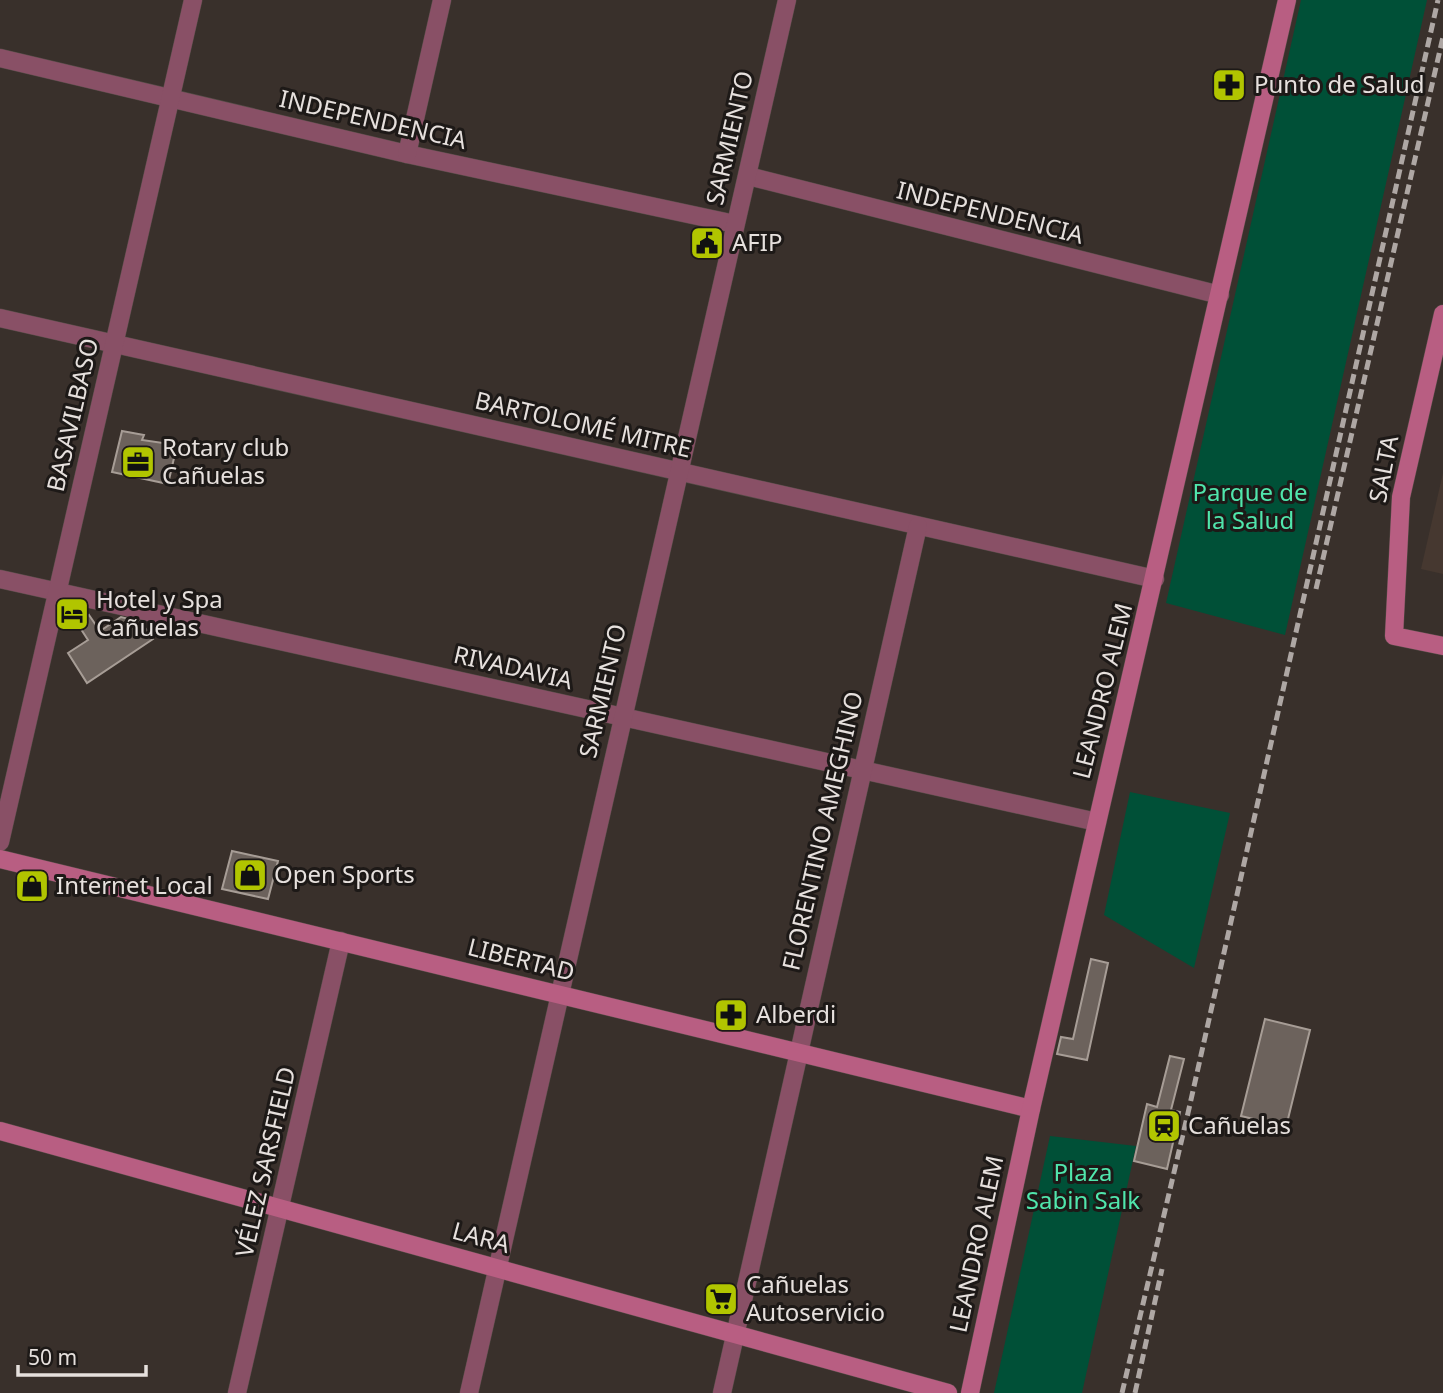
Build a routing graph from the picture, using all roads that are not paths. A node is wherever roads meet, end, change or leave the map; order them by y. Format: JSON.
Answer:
{"nodes":[{"id":1,"x":192,"y":0,"type":"edge"},
{"id":2,"x":442,"y":0,"type":"edge"},
{"id":3,"x":786,"y":0,"type":"edge"},
{"id":4,"x":1287,"y":0,"type":"edge"},
{"id":5,"x":0,"y":58,"type":"edge"},
{"id":6,"x":170,"y":98,"type":"junction"},
{"id":7,"x":407,"y":153,"type":"junction"},
{"id":8,"x":748,"y":176,"type":"junction"},
{"id":9,"x":735,"y":224,"type":"junction"},
{"id":10,"x":1220,"y":295,"type":"junction"},
{"id":11,"x":1443,"y":314,"type":"edge"},
{"id":12,"x":0,"y":318,"type":"edge"},
{"id":13,"x":114,"y":344,"type":"junction"},
{"id":14,"x":679,"y":471,"type":"junction"},
{"id":15,"x":918,"y":526,"type":"junction"},
{"id":16,"x":0,"y":579,"type":"edge"},
{"id":17,"x":1155,"y":579,"type":"junction"},
{"id":18,"x":58,"y":592,"type":"junction"},
{"id":19,"x":1443,"y":646,"type":"edge"},
{"id":20,"x":622,"y":717,"type":"junction"},
{"id":21,"x":862,"y":770,"type":"junction"},
{"id":22,"x":1097,"y":822,"type":"junction"},
{"id":23,"x":0,"y":842,"type":"edge"},
{"id":24,"x":0,"y":859,"type":"edge"},
{"id":25,"x":341,"y":941,"type":"junction"},
{"id":26,"x":558,"y":995,"type":"junction"},
{"id":27,"x":798,"y":1053,"type":"junction"},
{"id":28,"x":1031,"y":1109,"type":"junction"},
{"id":29,"x":0,"y":1131,"type":"edge"},
{"id":30,"x":281,"y":1209,"type":"junction"},
{"id":31,"x":497,"y":1268,"type":"junction"},
{"id":32,"x":735,"y":1334,"type":"junction"},
{"id":33,"x":237,"y":1393,"type":"edge"},
{"id":34,"x":469,"y":1393,"type":"edge"},
{"id":35,"x":722,"y":1393,"type":"edge"},
{"id":36,"x":948,"y":1393,"type":"edge"},
{"id":37,"x":970,"y":1393,"type":"edge"}],
"edges":[{"from":1,"to":6,"type":"street","name":"BASAVILBASO"},
{"from":2,"to":7,"type":"street"},
{"from":3,"to":8,"type":"street","name":"SARMIENTO"},
{"from":4,"to":10,"type":"street","name":"LEANDRO ALEM"},
{"from":5,"to":6,"type":"street","name":"INDEPENDENCIA"},
{"from":6,"to":7,"type":"street","name":"INDEPENDENCIA"},
{"from":6,"to":13,"type":"street","name":"BASAVILBASO"},
{"from":7,"to":9,"type":"street","name":"INDEPENDENCIA"},
{"from":8,"to":9,"type":"street","name":"SARMIENTO"},
{"from":8,"to":10,"type":"street","name":"INDEPENDENCIA"},
{"from":9,"to":14,"type":"street","name":"SARMIENTO"},
{"from":10,"to":17,"type":"street","name":"LEANDRO ALEM"},
{"from":11,"to":19,"type":"street","name":"SALTA"},
{"from":12,"to":13,"type":"street","name":"BARTOLOMÉ MITRE"},
{"from":13,"to":14,"type":"street","name":"BARTOLOMÉ MITRE"},
{"from":13,"to":18,"type":"street","name":"BASAVILBASO"},
{"from":14,"to":15,"type":"street","name":"BARTOLOMÉ MITRE"},
{"from":14,"to":20,"type":"street","name":"SARMIENTO"},
{"from":15,"to":17,"type":"street","name":"BARTOLOMÉ MITRE"},
{"from":15,"to":21,"type":"street","name":"FLORENTINO AMEGHINO"},
{"from":16,"to":18,"type":"street","name":"RIVADAVIA"},
{"from":17,"to":22,"type":"street","name":"LEANDRO ALEM"},
{"from":18,"to":20,"type":"street","name":"RIVADAVIA"},
{"from":18,"to":23,"type":"street","name":"BASAVILBASO"},
{"from":20,"to":21,"type":"street","name":"RIVADAVIA"},
{"from":20,"to":26,"type":"street","name":"SARMIENTO"},
{"from":21,"to":22,"type":"street","name":"RIVADAVIA"},
{"from":21,"to":27,"type":"street","name":"FLORENTINO AMEGHINO"},
{"from":22,"to":28,"type":"street","name":"LEANDRO ALEM"},
{"from":24,"to":25,"type":"street","name":"LIBERTAD"},
{"from":25,"to":26,"type":"street","name":"LIBERTAD"},
{"from":25,"to":30,"type":"street","name":"VÉLEZ SARSFIELD"},
{"from":26,"to":27,"type":"street","name":"LIBERTAD"},
{"from":26,"to":31,"type":"street","name":"SARMIENTO"},
{"from":27,"to":28,"type":"street","name":"LIBERTAD"},
{"from":27,"to":32,"type":"street","name":"FLORENTINO AMEGHINO"},
{"from":28,"to":37,"type":"street","name":"LEANDRO ALEM"},
{"from":29,"to":30,"type":"street","name":"LARA"},
{"from":30,"to":31,"type":"street","name":"LARA"},
{"from":30,"to":33,"type":"street","name":"VÉLEZ SARSFIELD"},
{"from":31,"to":32,"type":"street","name":"LARA"},
{"from":31,"to":34,"type":"street","name":"SARMIENTO"},
{"from":32,"to":35,"type":"street","name":"FLORENTINO AMEGHINO"},
{"from":32,"to":36,"type":"street","name":"LARA"}]}
